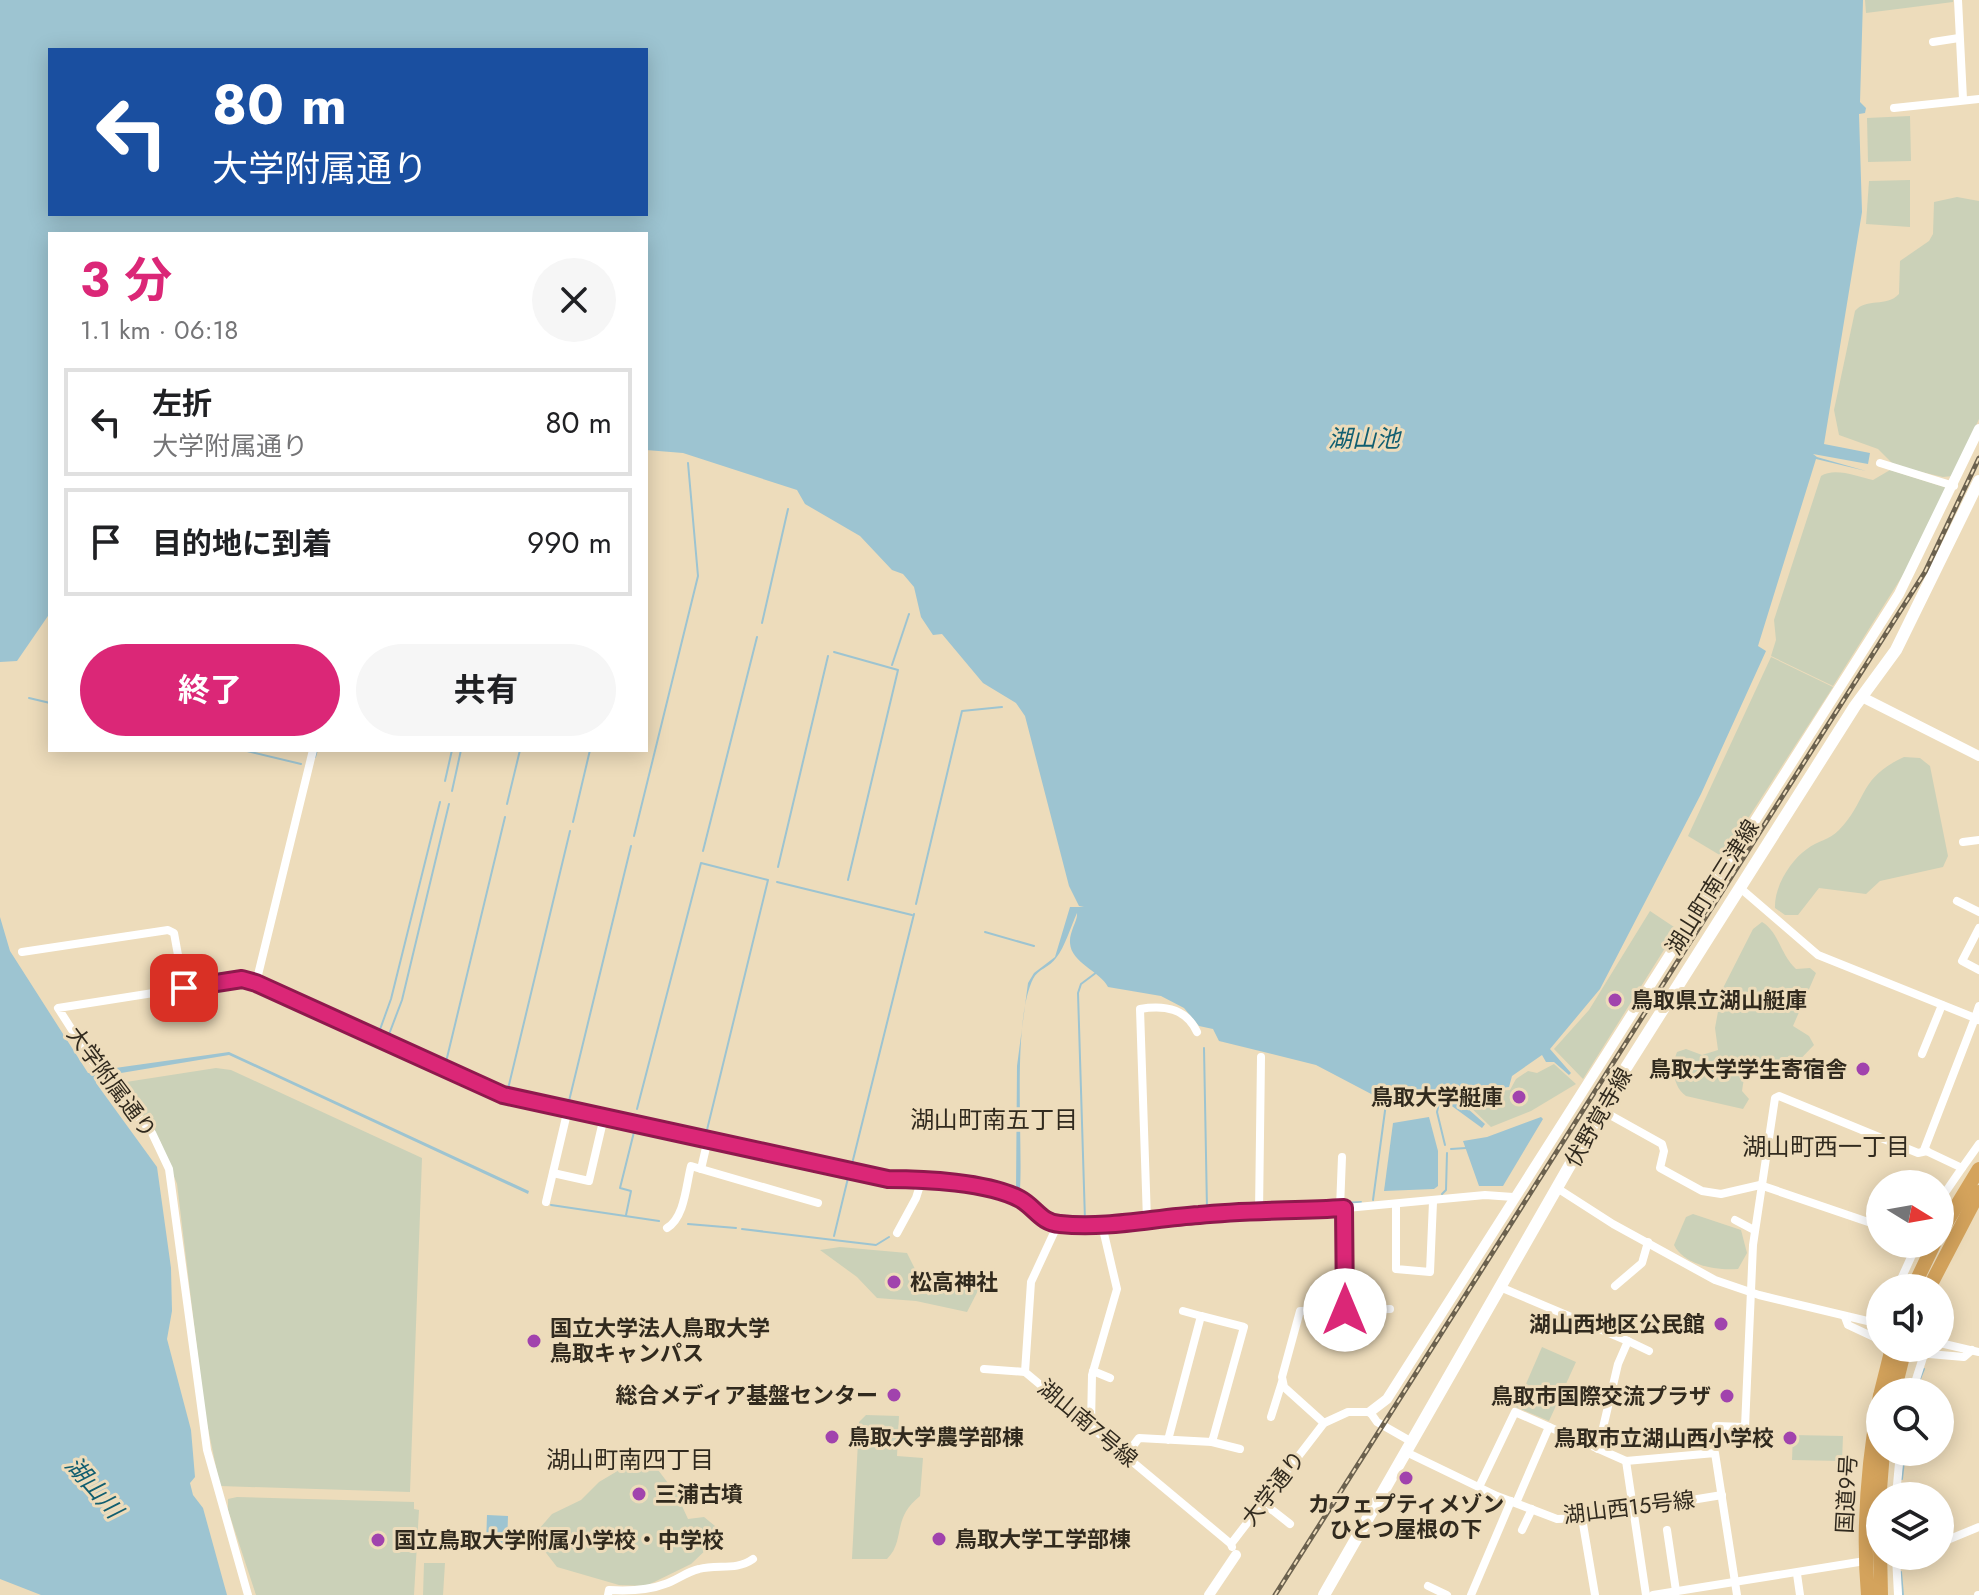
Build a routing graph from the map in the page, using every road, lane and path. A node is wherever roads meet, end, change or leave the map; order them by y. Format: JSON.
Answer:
{"nodes":[{"id":1,"x":1958,"y":0,"type":"edge"},
{"id":2,"x":1959,"y":38,"type":"junction"},
{"id":3,"x":1933,"y":42,"type":"dead end"},
{"id":4,"x":1963,"y":99,"type":"junction"},
{"id":5,"x":1979,"y":99,"type":"edge"},
{"id":6,"x":1894,"y":108,"type":"dead end"},
{"id":7,"x":1979,"y":429,"type":"edge"},
{"id":8,"x":1880,"y":463,"type":"dead end"},
{"id":9,"x":1954,"y":486,"type":"junction"},
{"id":10,"x":1977,"y":489,"type":"edge"},
{"id":11,"x":1862,"y":697,"type":"junction"},
{"id":12,"x":313,"y":752,"type":"edge"},
{"id":13,"x":1979,"y":756,"type":"edge"},
{"id":14,"x":1979,"y":840,"type":"edge"},
{"id":15,"x":1963,"y":842,"type":"dead end"},
{"id":16,"x":1739,"y":887,"type":"junction"},
{"id":17,"x":1957,"y":901,"type":"dead end"},
{"id":18,"x":1979,"y":912,"type":"edge"},
{"id":19,"x":1979,"y":928,"type":"edge"},
{"id":20,"x":22,"y":952,"type":"dead end"},
{"id":21,"x":1979,"y":970,"type":"edge"},
{"id":22,"x":256,"y":983,"type":"junction"},
{"id":23,"x":184,"y":988,"type":"junction"},
{"id":24,"x":1942,"y":1005,"type":"junction"},
{"id":25,"x":1979,"y":1006,"type":"edge"},
{"id":26,"x":1977,"y":1019,"type":"edge"},
{"id":27,"x":1197,"y":1032,"type":"dead end"},
{"id":28,"x":1922,"y":1054,"type":"dead end"},
{"id":29,"x":1261,"y":1057,"type":"dead end"},
{"id":30,"x":568,"y":1109,"type":"junction"},
{"id":31,"x":1601,"y":1110,"type":"junction"},
{"id":32,"x":604,"y":1117,"type":"junction"},
{"id":33,"x":708,"y":1139,"type":"junction"},
{"id":34,"x":1979,"y":1144,"type":"edge"},
{"id":35,"x":1927,"y":1151,"type":"junction"},
{"id":36,"x":1342,"y":1157,"type":"dead end"},
{"id":37,"x":1962,"y":1168,"type":"junction"},
{"id":38,"x":701,"y":1169,"type":"junction"},
{"id":39,"x":1979,"y":1169,"type":"edge"},
{"id":40,"x":553,"y":1173,"type":"junction"},
{"id":41,"x":922,"y":1179,"type":"junction"},
{"id":42,"x":1954,"y":1180,"type":"edge"},
{"id":43,"x":1760,"y":1185,"type":"junction"},
{"id":44,"x":1557,"y":1188,"type":"junction"},
{"id":45,"x":1979,"y":1192,"type":"edge"},
{"id":46,"x":1513,"y":1197,"type":"junction"},
{"id":47,"x":546,"y":1202,"type":"dead end"},
{"id":48,"x":1433,"y":1202,"type":"junction"},
{"id":49,"x":818,"y":1203,"type":"dead end"},
{"id":50,"x":1396,"y":1204,"type":"junction"},
{"id":51,"x":1342,"y":1208,"type":"junction"},
{"id":52,"x":1954,"y":1210,"type":"edge"},
{"id":53,"x":1259,"y":1213,"type":"junction"},
{"id":54,"x":1147,"y":1220,"type":"junction"},
{"id":55,"x":1735,"y":1220,"type":"dead end"},
{"id":56,"x":1866,"y":1221,"type":"edge"},
{"id":57,"x":1058,"y":1224,"type":"junction"},
{"id":58,"x":1102,"y":1225,"type":"junction"},
{"id":59,"x":667,"y":1228,"type":"dead end"},
{"id":60,"x":1754,"y":1230,"type":"junction"},
{"id":61,"x":897,"y":1233,"type":"dead end"},
{"id":62,"x":1648,"y":1242,"type":"junction"},
{"id":63,"x":1936,"y":1274,"type":"edge"},
{"id":64,"x":1615,"y":1286,"type":"dead end"},
{"id":65,"x":1500,"y":1287,"type":"junction"},
{"id":66,"x":1752,"y":1293,"type":"junction"},
{"id":67,"x":1390,"y":1309,"type":"dead end"},
{"id":68,"x":1345,"y":1310,"type":"junction"},
{"id":69,"x":1183,"y":1311,"type":"dead end"},
{"id":70,"x":1201,"y":1316,"type":"junction"},
{"id":71,"x":1845,"y":1317,"type":"junction"},
{"id":72,"x":1866,"y":1321,"type":"edge"},
{"id":73,"x":1866,"y":1333,"type":"edge"},
{"id":74,"x":1628,"y":1341,"type":"junction"},
{"id":75,"x":1954,"y":1346,"type":"edge"},
{"id":76,"x":1649,"y":1351,"type":"dead end"},
{"id":77,"x":1976,"y":1351,"type":"edge"},
{"id":78,"x":1954,"y":1355,"type":"edge"},
{"id":79,"x":984,"y":1369,"type":"dead end"},
{"id":80,"x":1093,"y":1371,"type":"junction"},
{"id":81,"x":1025,"y":1372,"type":"junction"},
{"id":82,"x":1110,"y":1378,"type":"dead end"},
{"id":83,"x":1282,"y":1382,"type":"junction"},
{"id":84,"x":1370,"y":1412,"type":"junction"},
{"id":85,"x":1271,"y":1417,"type":"dead end"},
{"id":86,"x":1324,"y":1423,"type":"junction"},
{"id":87,"x":1091,"y":1424,"type":"junction"},
{"id":88,"x":1716,"y":1426,"type":"dead end"},
{"id":89,"x":1549,"y":1427,"type":"junction"},
{"id":90,"x":1168,"y":1440,"type":"junction"},
{"id":91,"x":1212,"y":1442,"type":"junction"},
{"id":92,"x":1409,"y":1447,"type":"junction"},
{"id":93,"x":1240,"y":1449,"type":"dead end"},
{"id":94,"x":1598,"y":1449,"type":"junction"},
{"id":95,"x":1126,"y":1455,"type":"junction"},
{"id":96,"x":1626,"y":1461,"type":"junction"},
{"id":97,"x":1869,"y":1466,"type":"edge"},
{"id":98,"x":1882,"y":1466,"type":"edge"},
{"id":99,"x":1479,"y":1487,"type":"junction"},
{"id":100,"x":1722,"y":1495,"type":"junction"},
{"id":101,"x":1262,"y":1502,"type":"junction"},
{"id":102,"x":1514,"y":1502,"type":"junction"},
{"id":103,"x":1633,"y":1508,"type":"junction"},
{"id":104,"x":1532,"y":1509,"type":"junction"},
{"id":105,"x":1582,"y":1518,"type":"junction"},
{"id":106,"x":1290,"y":1524,"type":"dead end"},
{"id":107,"x":1979,"y":1527,"type":"edge"},
{"id":108,"x":1522,"y":1530,"type":"dead end"},
{"id":109,"x":1667,"y":1530,"type":"dead end"},
{"id":110,"x":1954,"y":1537,"type":"edge"},
{"id":111,"x":1231,"y":1544,"type":"junction"},
{"id":112,"x":1236,"y":1555,"type":"joint"},
{"id":113,"x":753,"y":1559,"type":"dead end"},
{"id":114,"x":1865,"y":1561,"type":"junction"},
{"id":115,"x":1897,"y":1570,"type":"edge"},
{"id":116,"x":1797,"y":1574,"type":"junction"},
{"id":117,"x":1735,"y":1583,"type":"junction"},
{"id":118,"x":1428,"y":1586,"type":"dead end"},
{"id":119,"x":1676,"y":1591,"type":"junction"},
{"id":120,"x":248,"y":1595,"type":"edge"},
{"id":121,"x":608,"y":1595,"type":"edge"},
{"id":122,"x":1209,"y":1595,"type":"edge"},
{"id":123,"x":1324,"y":1595,"type":"edge"},
{"id":124,"x":1447,"y":1595,"type":"edge"},
{"id":125,"x":1471,"y":1595,"type":"edge"},
{"id":126,"x":1595,"y":1595,"type":"edge"},
{"id":127,"x":1646,"y":1595,"type":"edge"},
{"id":128,"x":1653,"y":1595,"type":"edge"},
{"id":129,"x":1737,"y":1595,"type":"edge"},
{"id":130,"x":1800,"y":1595,"type":"edge"},
{"id":131,"x":1868,"y":1595,"type":"edge"},
{"id":132,"x":1881,"y":1595,"type":"edge"},
{"id":133,"x":1898,"y":1595,"type":"edge"}],
"edges":[{"from":1,"to":2,"type":"street"},
{"from":2,"to":3,"type":"street"},
{"from":2,"to":4,"type":"street"},
{"from":4,"to":5,"type":"street"},
{"from":4,"to":6,"type":"street"},
{"from":7,"to":9,"type":"street","name":"湖山町南三津線"},
{"from":8,"to":9,"type":"street"},
{"from":9,"to":46,"type":"street","name":"湖山町南三津線"},
{"from":10,"to":11,"type":"main road","name":"伏野覚寺線"},
{"from":11,"to":13,"type":"street"},
{"from":11,"to":16,"type":"main road","name":"伏野覚寺線"},
{"from":12,"to":22,"type":"street"},
{"from":14,"to":15,"type":"street"},
{"from":16,"to":24,"type":"street"},
{"from":16,"to":31,"type":"main road","name":"伏野覚寺線"},
{"from":17,"to":18,"type":"street"},
{"from":19,"to":21,"type":"street"},
{"from":20,"to":23,"type":"street"},
{"from":22,"to":23,"type":"street","name":"大学附属通り"},
{"from":22,"to":30,"type":"street","name":"大学附属通り"},
{"from":23,"to":120,"type":"street","name":"大学附属通り"},
{"from":24,"to":26,"type":"street"},
{"from":24,"to":28,"type":"street"},
{"from":25,"to":26,"type":"street"},
{"from":26,"to":35,"type":"street"},
{"from":27,"to":54,"type":"street"},
{"from":29,"to":53,"type":"street"},
{"from":30,"to":32,"type":"street","name":"大学附属通り"},
{"from":30,"to":40,"type":"street"},
{"from":31,"to":43,"type":"street"},
{"from":31,"to":44,"type":"main road","name":"伏野覚寺線"},
{"from":32,"to":33,"type":"street","name":"大学附属通り"},
{"from":32,"to":40,"type":"street"},
{"from":33,"to":38,"type":"street"},
{"from":33,"to":41,"type":"street","name":"大学附属通り"},
{"from":34,"to":37,"type":"street"},
{"from":35,"to":37,"type":"street"},
{"from":35,"to":43,"type":"street"},
{"from":36,"to":51,"type":"street"},
{"from":37,"to":42,"type":"street"},
{"from":38,"to":49,"type":"street"},
{"from":38,"to":59,"type":"street"},
{"from":39,"to":52,"type":"highway"},
{"from":40,"to":47,"type":"street"},
{"from":41,"to":57,"type":"street","name":"大学附属通り"},
{"from":41,"to":61,"type":"street"},
{"from":43,"to":56,"type":"street"},
{"from":43,"to":60,"type":"street"},
{"from":44,"to":62,"type":"street"},
{"from":44,"to":65,"type":"main road","name":"伏野覚寺線"},
{"from":45,"to":63,"type":"highway"},
{"from":46,"to":48,"type":"street","name":"大学附属通り"},
{"from":46,"to":84,"type":"street","name":"湖山町南三津線"},
{"from":48,"to":50,"type":"street","name":"大学附属通り"},
{"from":48,"to":50,"type":"street"},
{"from":50,"to":51,"type":"street","name":"大学附属通り"},
{"from":51,"to":53,"type":"street","name":"大学附属通り"},
{"from":51,"to":68,"type":"street"},
{"from":53,"to":54,"type":"street","name":"大学附属通り"},
{"from":54,"to":58,"type":"street","name":"大学附属通り"},
{"from":55,"to":60,"type":"street"},
{"from":57,"to":58,"type":"street","name":"大学附属通り"},
{"from":57,"to":81,"type":"street","name":"湖山南7号線"},
{"from":58,"to":80,"type":"street"},
{"from":60,"to":66,"type":"street"},
{"from":62,"to":64,"type":"street"},
{"from":62,"to":66,"type":"street"},
{"from":65,"to":74,"type":"street"},
{"from":65,"to":92,"type":"main road","name":"伏野覚寺線"},
{"from":66,"to":71,"type":"street"},
{"from":66,"to":88,"type":"street"},
{"from":67,"to":68,"type":"street"},
{"from":68,"to":83,"type":"street"},
{"from":69,"to":70,"type":"street"},
{"from":70,"to":90,"type":"street"},
{"from":70,"to":91,"type":"street"},
{"from":71,"to":72,"type":"street"},
{"from":71,"to":73,"type":"street"},
{"from":74,"to":76,"type":"street"},
{"from":74,"to":94,"type":"street"},
{"from":75,"to":77,"type":"street"},
{"from":77,"to":78,"type":"street"},
{"from":79,"to":81,"type":"street"},
{"from":80,"to":82,"type":"street"},
{"from":80,"to":87,"type":"street"},
{"from":81,"to":87,"type":"street","name":"湖山南7号線"},
{"from":83,"to":85,"type":"street"},
{"from":83,"to":86,"type":"street"},
{"from":84,"to":86,"type":"street"},
{"from":84,"to":92,"type":"street","name":"湖山西15号線"},
{"from":86,"to":101,"type":"street","name":"大学通り"},
{"from":87,"to":95,"type":"street","name":"湖山南7号線"},
{"from":89,"to":94,"type":"street"},
{"from":89,"to":99,"type":"street"},
{"from":89,"to":102,"type":"street"},
{"from":90,"to":91,"type":"street"},
{"from":90,"to":95,"type":"street"},
{"from":91,"to":93,"type":"street"},
{"from":92,"to":99,"type":"street","name":"湖山西15号線"},
{"from":92,"to":123,"type":"main road","name":"伏野覚寺線"},
{"from":94,"to":96,"type":"street"},
{"from":95,"to":111,"type":"street","name":"湖山南7号線"},
{"from":96,"to":100,"type":"street"},
{"from":96,"to":103,"type":"street"},
{"from":97,"to":114,"type":"highway","name":"国道9号"},
{"from":98,"to":132,"type":"highway","name":"国道9号"},
{"from":99,"to":102,"type":"street","name":"湖山西15号線"},
{"from":100,"to":103,"type":"street","name":"湖山西15号線"},
{"from":100,"to":117,"type":"street"},
{"from":101,"to":106,"type":"street"},
{"from":101,"to":111,"type":"street","name":"大学通り"},
{"from":102,"to":104,"type":"street","name":"湖山西15号線"},
{"from":102,"to":125,"type":"street"},
{"from":103,"to":105,"type":"street","name":"湖山西15号線"},
{"from":103,"to":127,"type":"street"},
{"from":104,"to":105,"type":"street","name":"湖山西15号線"},
{"from":104,"to":108,"type":"street"},
{"from":105,"to":126,"type":"street"},
{"from":107,"to":110,"type":"street"},
{"from":109,"to":119,"type":"street"},
{"from":111,"to":112,"type":"street","name":"大学通り"},
{"from":112,"to":122,"type":"street","name":"大学通り"},
{"from":113,"to":121,"type":"street"},
{"from":114,"to":116,"type":"street"},
{"from":114,"to":131,"type":"highway","name":"国道9号"},
{"from":115,"to":133,"type":"street"},
{"from":116,"to":117,"type":"street"},
{"from":116,"to":130,"type":"street"},
{"from":117,"to":119,"type":"street"},
{"from":117,"to":129,"type":"street"},
{"from":118,"to":124,"type":"street"},
{"from":119,"to":128,"type":"street"}]}
